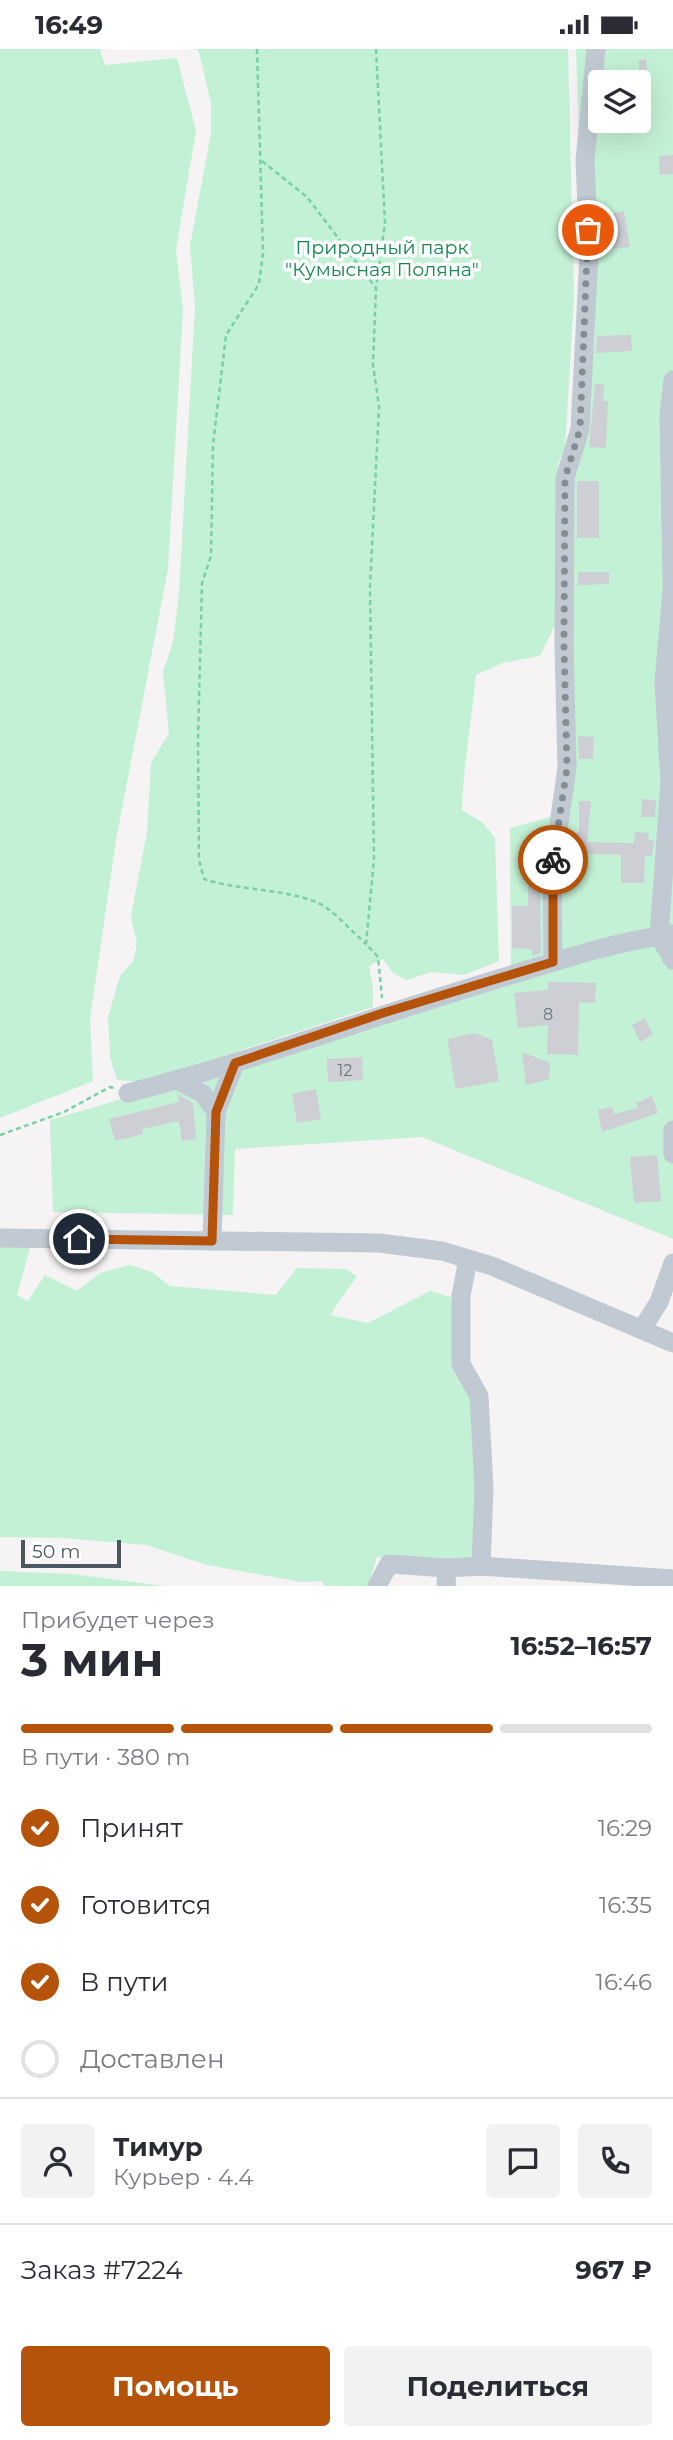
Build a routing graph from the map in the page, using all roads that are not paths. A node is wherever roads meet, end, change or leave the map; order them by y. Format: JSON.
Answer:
{"nodes":[{"id":1,"x":596,"y":49,"type":"edge"},
{"id":2,"x":673,"y":380,"type":"edge"},
{"id":3,"x":666,"y":935,"type":"edge"},
{"id":4,"x":673,"y":960,"type":"edge"},
{"id":5,"x":553,"y":962,"type":"junction"},
{"id":6,"x":235,"y":1063,"type":"junction"},
{"id":7,"x":177,"y":1080,"type":"junction"},
{"id":8,"x":128,"y":1093,"type":"road end"},
{"id":9,"x":216,"y":1112,"type":"junction"},
{"id":10,"x":673,"y":1130,"type":"edge"},
{"id":11,"x":673,"y":1154,"type":"edge"},
{"id":12,"x":0,"y":1238,"type":"edge"},
{"id":13,"x":212,"y":1241,"type":"junction"},
{"id":14,"x":468,"y":1259,"type":"junction"},
{"id":15,"x":673,"y":1263,"type":"edge"},
{"id":16,"x":642,"y":1329,"type":"junction"},
{"id":17,"x":673,"y":1343,"type":"edge"},
{"id":18,"x":481,"y":1566,"type":"junction"},
{"id":19,"x":447,"y":1577,"type":"edge"},
{"id":20,"x":673,"y":1579,"type":"edge"},
{"id":21,"x":617,"y":1580,"type":"edge"},
{"id":22,"x":377,"y":1586,"type":"edge"}],
"edges":[{"from":1,"to":5,"type":"street"},
{"from":2,"to":3,"type":"street"},
{"from":3,"to":4,"type":"street"},
{"from":3,"to":5,"type":"street"},
{"from":5,"to":6,"type":"street"},
{"from":6,"to":7,"type":"street"},
{"from":6,"to":9,"type":"street"},
{"from":7,"to":8,"type":"street"},
{"from":7,"to":9,"type":"street"},
{"from":9,"to":13,"type":"street"},
{"from":10,"to":11,"type":"street"},
{"from":12,"to":13,"type":"street"},
{"from":13,"to":14,"type":"street"},
{"from":14,"to":16,"type":"street"},
{"from":14,"to":18,"type":"street"},
{"from":15,"to":16,"type":"street"},
{"from":16,"to":17,"type":"street"},
{"from":18,"to":19,"type":"street"},
{"from":18,"to":21,"type":"street"},
{"from":19,"to":22,"type":"street"},
{"from":20,"to":21,"type":"street"}]}
